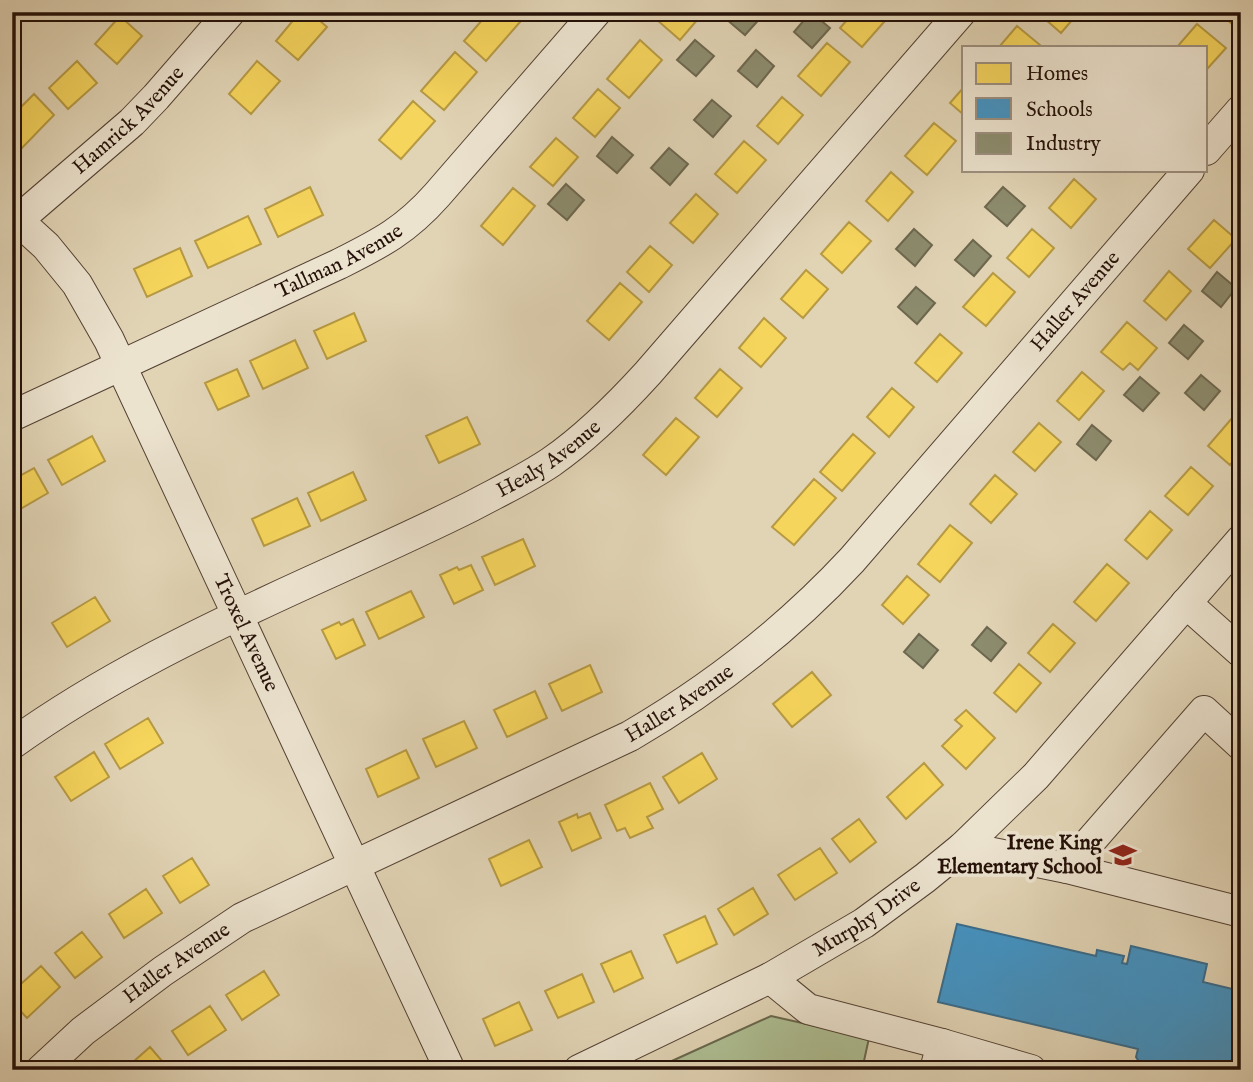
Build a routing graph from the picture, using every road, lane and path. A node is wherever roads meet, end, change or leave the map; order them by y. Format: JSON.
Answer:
{"nodes":[{"id":1,"x":230,"y":12,"type":"edge"},
{"id":2,"x":596,"y":12,"type":"edge"},
{"id":3,"x":961,"y":12,"type":"edge"},
{"id":4,"x":1241,"y":110,"type":"edge"},
{"id":5,"x":1208,"y":148,"type":"edge"},
{"id":6,"x":1187,"y":172,"type":"edge"},
{"id":7,"x":15,"y":218,"type":"edge"},
{"id":8,"x":120,"y":366,"type":"junction"},
{"id":9,"x":12,"y":416,"type":"edge"},
{"id":10,"x":1241,"y":540,"type":"edge"},
{"id":11,"x":1186,"y":603,"type":"junction"},
{"id":12,"x":238,"y":615,"type":"junction"},
{"id":13,"x":1241,"y":652,"type":"edge"},
{"id":14,"x":12,"y":744,"type":"edge"},
{"id":15,"x":1241,"y":745,"type":"edge"},
{"id":16,"x":963,"y":847,"type":"junction"},
{"id":17,"x":353,"y":865,"type":"junction"},
{"id":18,"x":1067,"y":868,"type":"junction"},
{"id":19,"x":1241,"y":912,"type":"edge"},
{"id":20,"x":770,"y":978,"type":"junction"},
{"id":21,"x":939,"y":1057,"type":"edge"},
{"id":22,"x":41,"y":1070,"type":"edge"},
{"id":23,"x":450,"y":1070,"type":"edge"},
{"id":24,"x":579,"y":1070,"type":"edge"},
{"id":25,"x":1031,"y":1070,"type":"edge"}],
"edges":[{"from":1,"to":7,"type":"street","name":"Hamrick Avenue"},
{"from":2,"to":8,"type":"street","name":"Tallman Avenue"},
{"from":3,"to":12,"type":"street","name":"Healy Avenue"},
{"from":4,"to":5,"type":"street"},
{"from":6,"to":17,"type":"street","name":"Haller Avenue"},
{"from":7,"to":8,"type":"street","name":"Troxel Avenue"},
{"from":8,"to":9,"type":"street","name":"Tallman Avenue"},
{"from":8,"to":12,"type":"street","name":"Troxel Avenue"},
{"from":10,"to":11,"type":"street","name":"Murphy Drive"},
{"from":11,"to":13,"type":"street"},
{"from":11,"to":16,"type":"street","name":"Murphy Drive"},
{"from":12,"to":14,"type":"street","name":"Healy Avenue"},
{"from":12,"to":17,"type":"street","name":"Troxel Avenue"},
{"from":15,"to":18,"type":"street"},
{"from":16,"to":18,"type":"street"},
{"from":16,"to":20,"type":"street","name":"Murphy Drive"},
{"from":17,"to":22,"type":"street","name":"Haller Avenue"},
{"from":17,"to":23,"type":"street","name":"Troxel Avenue"},
{"from":18,"to":19,"type":"street"},
{"from":20,"to":21,"type":"street"},
{"from":20,"to":24,"type":"street","name":"Murphy Drive"},
{"from":21,"to":25,"type":"street"}]}
